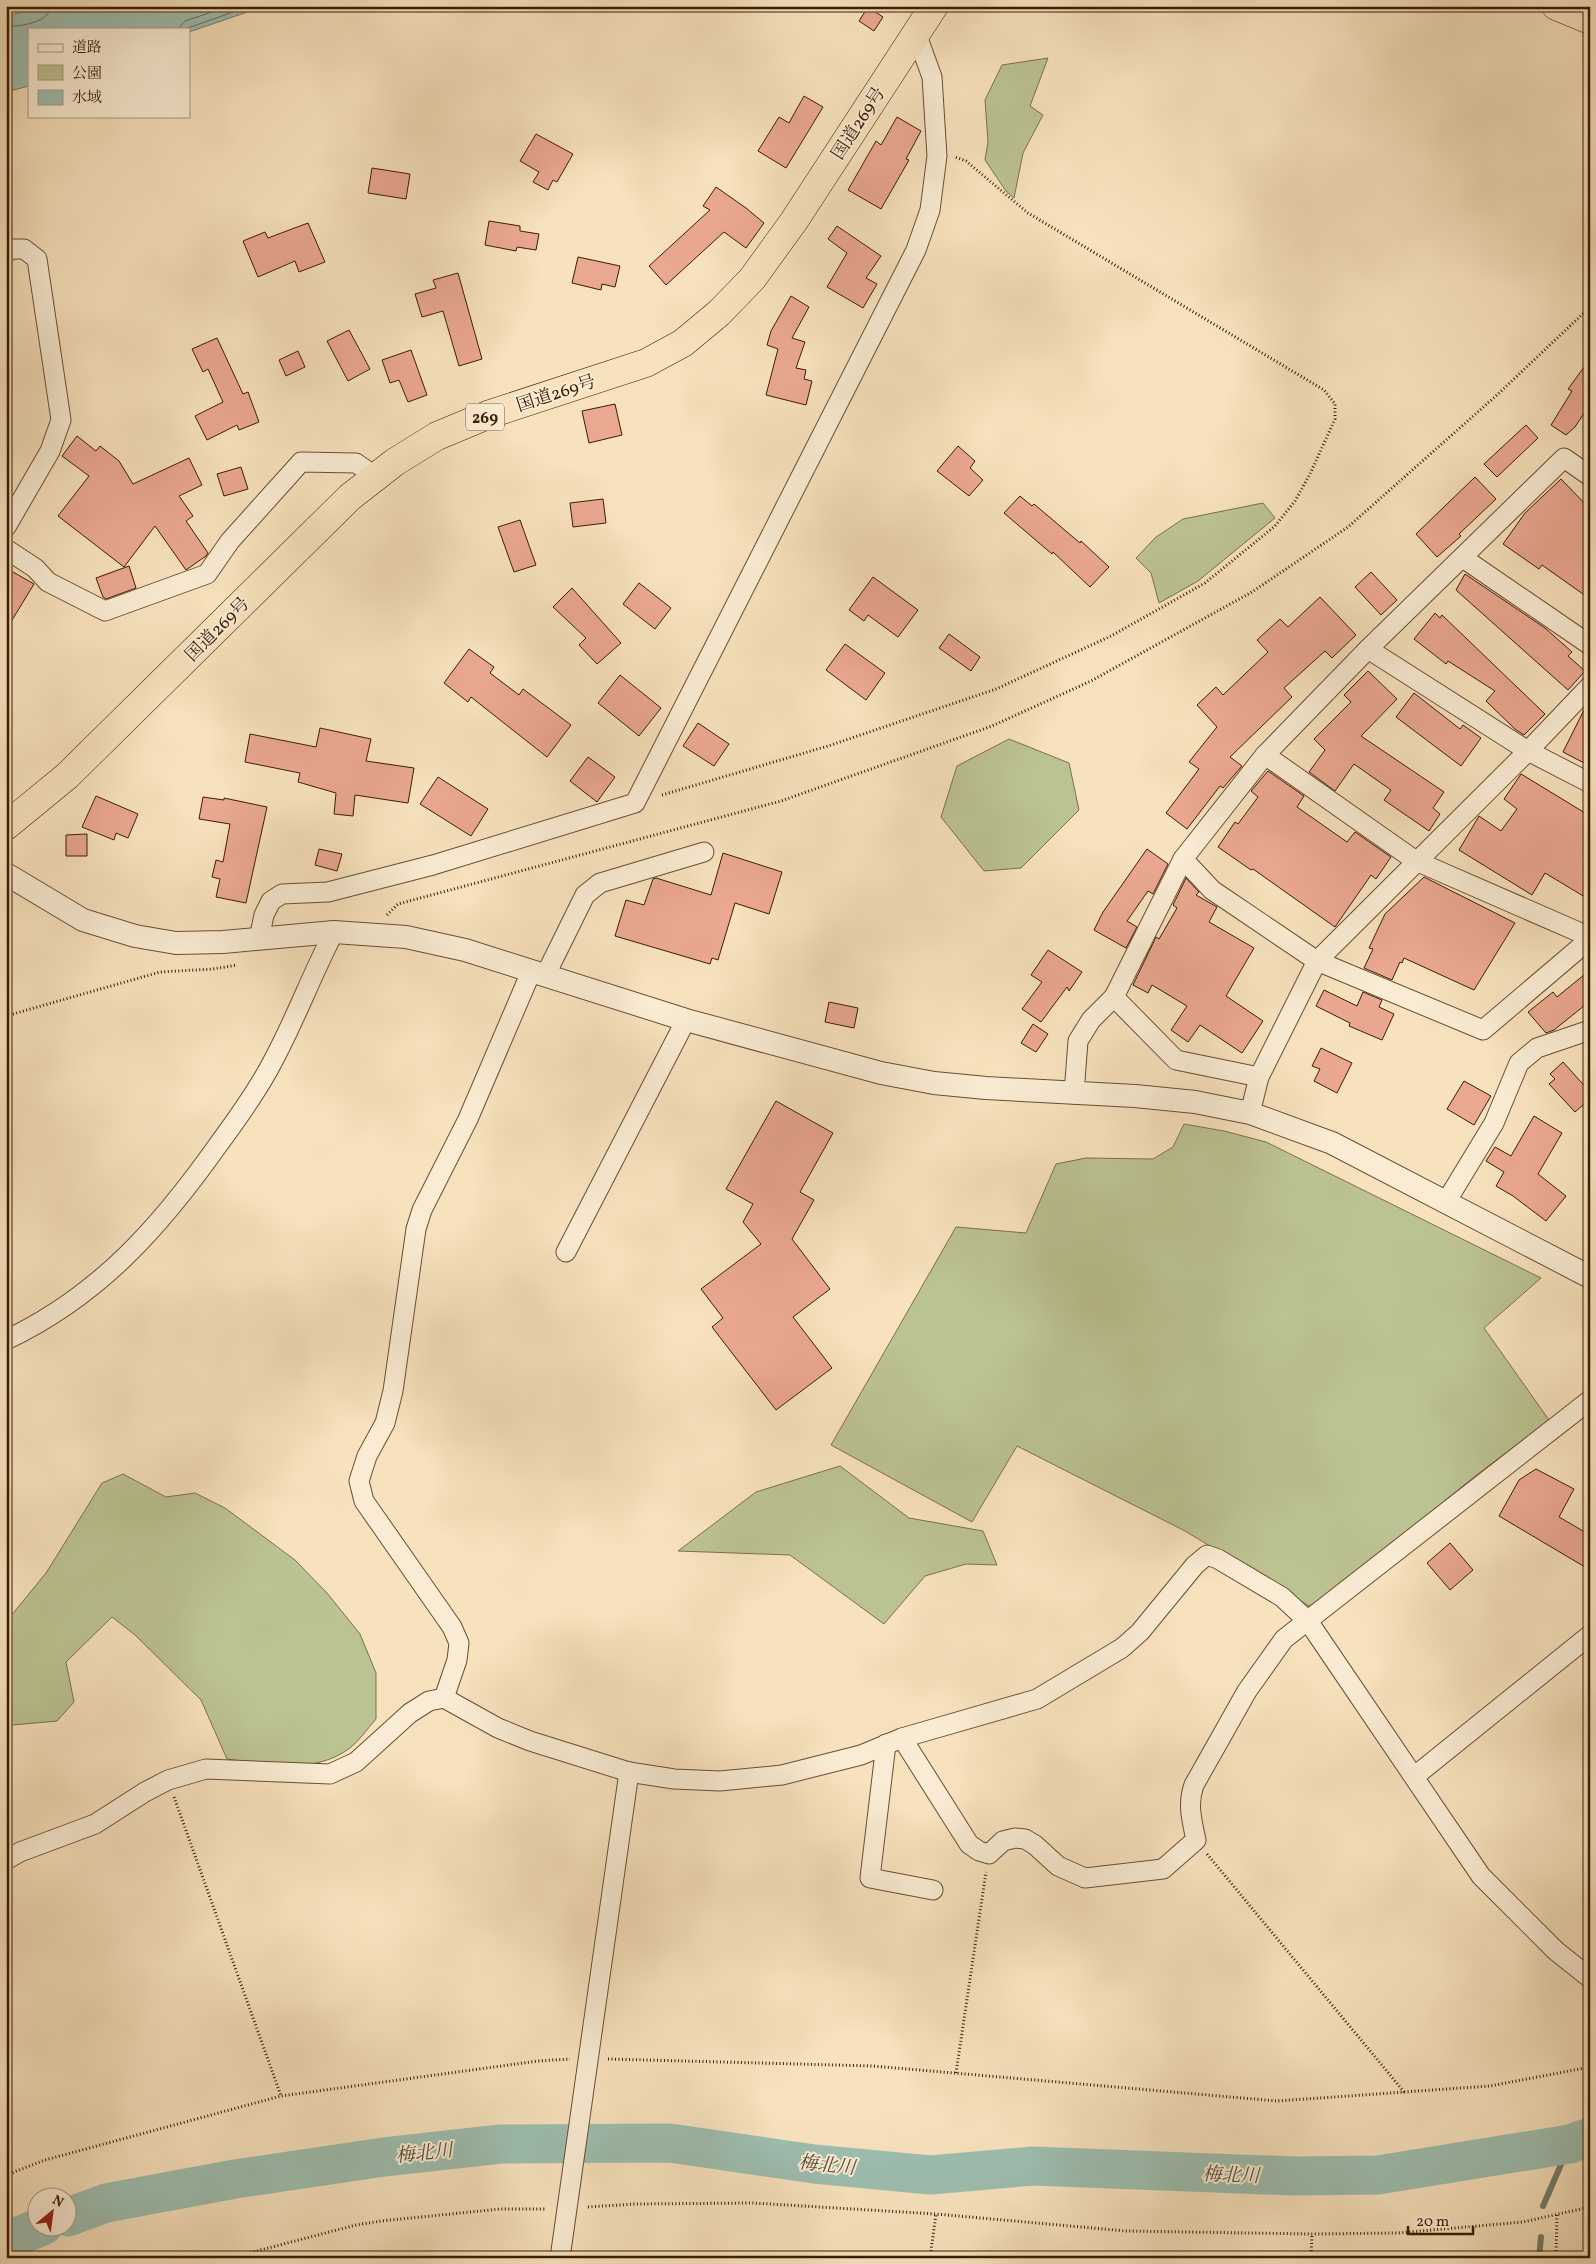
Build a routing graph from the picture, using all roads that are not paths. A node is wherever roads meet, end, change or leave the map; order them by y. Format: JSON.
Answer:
{"nodes":[{"id":1,"x":934,"y":6,"type":"edge"},
{"id":2,"x":1556,"y":6,"type":"edge"},
{"id":3,"x":1590,"y":20,"type":"edge"},
{"id":4,"x":916,"y":33,"type":"junction"},
{"id":5,"x":6,"y":253,"type":"edge"},
{"id":6,"x":376,"y":476,"type":"junction"},
{"id":7,"x":1590,"y":476,"type":"edge"},
{"id":8,"x":6,"y":527,"type":"edge"},
{"id":9,"x":6,"y":549,"type":"edge"},
{"id":10,"x":1463,"y":558,"type":"junction"},
{"id":11,"x":1590,"y":645,"type":"edge"},
{"id":12,"x":1368,"y":648,"type":"junction"},
{"id":13,"x":1590,"y":686,"type":"edge"},
{"id":14,"x":1528,"y":751,"type":"junction"},
{"id":15,"x":1265,"y":755,"type":"junction"},
{"id":16,"x":1590,"y":783,"type":"edge"},
{"id":17,"x":6,"y":826,"type":"edge"},
{"id":18,"x":704,"y":852,"type":"dead end"},
{"id":19,"x":1183,"y":859,"type":"junction"},
{"id":20,"x":1416,"y":861,"type":"junction"},
{"id":21,"x":6,"y":874,"type":"edge"},
{"id":22,"x":334,"y":932,"type":"junction"},
{"id":23,"x":1590,"y":938,"type":"edge"},
{"id":24,"x":259,"y":939,"type":"junction"},
{"id":25,"x":1317,"y":961,"type":"junction"},
{"id":26,"x":538,"y":974,"type":"junction"},
{"id":27,"x":1114,"y":997,"type":"junction"},
{"id":28,"x":686,"y":1020,"type":"junction"},
{"id":29,"x":1590,"y":1030,"type":"edge"},
{"id":30,"x":1259,"y":1077,"type":"junction"},
{"id":31,"x":1074,"y":1094,"type":"junction"},
{"id":32,"x":1250,"y":1113,"type":"junction"},
{"id":33,"x":1446,"y":1202,"type":"junction"},
{"id":34,"x":566,"y":1252,"type":"dead end"},
{"id":35,"x":1590,"y":1277,"type":"edge"},
{"id":36,"x":6,"y":1340,"type":"edge"},
{"id":37,"x":1590,"y":1400,"type":"edge"},
{"id":38,"x":1308,"y":1621,"type":"junction"},
{"id":39,"x":1590,"y":1634,"type":"edge"},
{"id":40,"x":444,"y":1698,"type":"junction"},
{"id":41,"x":894,"y":1741,"type":"junction"},
{"id":42,"x":629,"y":1772,"type":"junction"},
{"id":43,"x":1415,"y":1776,"type":"junction"},
{"id":44,"x":6,"y":1860,"type":"edge"},
{"id":45,"x":933,"y":1890,"type":"dead end"},
{"id":46,"x":1590,"y":1978,"type":"edge"},
{"id":47,"x":560,"y":2258,"type":"edge"}],
"edges":[{"from":1,"to":4,"type":"highway","name":"国道269号","number":"269"},
{"from":2,"to":3,"type":"highway"},
{"from":4,"to":6,"type":"highway","name":"国道269号","number":"269"},
{"from":4,"to":24,"type":"street"},
{"from":5,"to":8,"type":"street"},
{"from":6,"to":9,"type":"street"},
{"from":6,"to":17,"type":"highway","name":"国道269号","number":"269"},
{"from":7,"to":10,"type":"street"},
{"from":10,"to":11,"type":"street"},
{"from":10,"to":12,"type":"street"},
{"from":12,"to":14,"type":"street"},
{"from":12,"to":15,"type":"street"},
{"from":13,"to":14,"type":"street"},
{"from":14,"to":16,"type":"street"},
{"from":14,"to":20,"type":"street"},
{"from":15,"to":19,"type":"street"},
{"from":15,"to":20,"type":"street"},
{"from":18,"to":26,"type":"street"},
{"from":19,"to":25,"type":"street"},
{"from":19,"to":27,"type":"street"},
{"from":20,"to":23,"type":"street"},
{"from":20,"to":25,"type":"street"},
{"from":21,"to":24,"type":"street"},
{"from":22,"to":24,"type":"street"},
{"from":22,"to":26,"type":"street"},
{"from":22,"to":36,"type":"street"},
{"from":23,"to":25,"type":"street"},
{"from":25,"to":30,"type":"street"},
{"from":26,"to":28,"type":"street"},
{"from":26,"to":40,"type":"street"},
{"from":27,"to":30,"type":"street"},
{"from":27,"to":31,"type":"street"},
{"from":28,"to":31,"type":"street"},
{"from":28,"to":34,"type":"street"},
{"from":29,"to":33,"type":"street"},
{"from":30,"to":32,"type":"street"},
{"from":31,"to":32,"type":"street"},
{"from":32,"to":33,"type":"street"},
{"from":33,"to":35,"type":"street"},
{"from":37,"to":38,"type":"street"},
{"from":38,"to":41,"type":"street"},
{"from":38,"to":41,"type":"street"},
{"from":38,"to":43,"type":"street"},
{"from":39,"to":43,"type":"street"},
{"from":40,"to":42,"type":"street"},
{"from":40,"to":44,"type":"street"},
{"from":41,"to":42,"type":"street"},
{"from":41,"to":45,"type":"street"},
{"from":42,"to":47,"type":"street"},
{"from":43,"to":46,"type":"street"}]}
